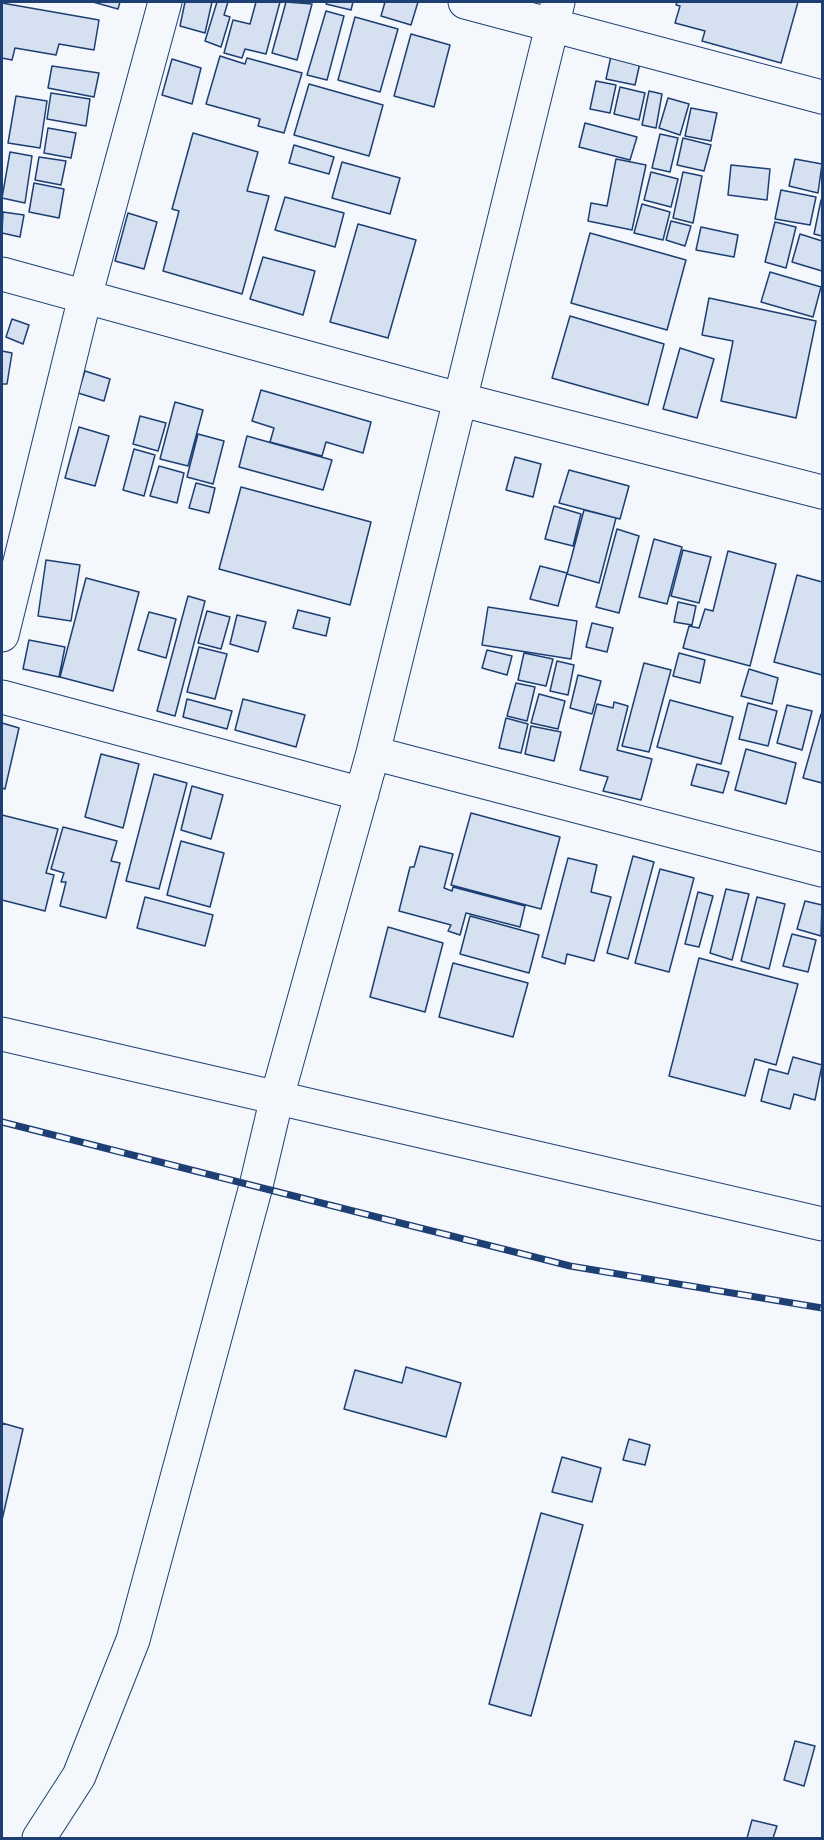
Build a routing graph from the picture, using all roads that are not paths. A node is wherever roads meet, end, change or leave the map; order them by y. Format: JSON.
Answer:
{"nodes":[{"id":1,"x":165,"y":2,"type":"edge"},
{"id":2,"x":465,"y":2,"type":"edge"},
{"id":3,"x":555,"y":13,"type":"edge"},
{"id":4,"x":822,"y":97,"type":"edge"},
{"id":5,"x":2,"y":274,"type":"edge"},
{"id":6,"x":85,"y":297,"type":"junction"},
{"id":7,"x":458,"y":399,"type":"junction"},
{"id":8,"x":822,"y":492,"type":"edge"},
{"id":9,"x":2,"y":635,"type":"edge"},
{"id":10,"x":2,"y":697,"type":"edge"},
{"id":11,"x":373,"y":753,"type":"junction"},
{"id":12,"x":362,"y":794,"type":"junction"},
{"id":13,"x":822,"y":870,"type":"edge"},
{"id":14,"x":2,"y":1034,"type":"edge"},
{"id":15,"x":277,"y":1097,"type":"junction"},
{"id":16,"x":822,"y":1224,"type":"edge"},
{"id":17,"x":39,"y":1839,"type":"edge"}],
"edges":[{"from":1,"to":6,"type":"street"},
{"from":2,"to":3,"type":"street"},
{"from":3,"to":4,"type":"street"},
{"from":3,"to":7,"type":"street"},
{"from":5,"to":6,"type":"street"},
{"from":6,"to":7,"type":"street"},
{"from":6,"to":9,"type":"street"},
{"from":7,"to":8,"type":"street"},
{"from":7,"to":11,"type":"street"},
{"from":10,"to":12,"type":"street"},
{"from":11,"to":12,"type":"street"},
{"from":11,"to":13,"type":"street"},
{"from":12,"to":15,"type":"street"},
{"from":14,"to":15,"type":"street"},
{"from":15,"to":16,"type":"street"},
{"from":15,"to":17,"type":"street"}]}
